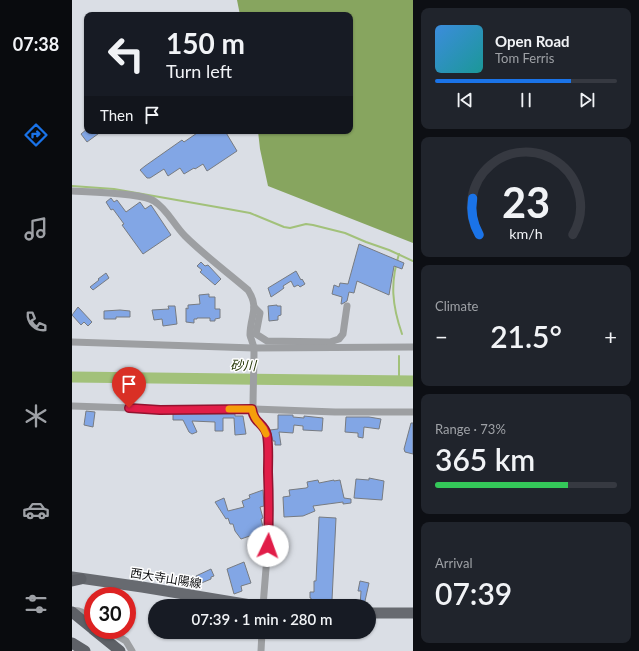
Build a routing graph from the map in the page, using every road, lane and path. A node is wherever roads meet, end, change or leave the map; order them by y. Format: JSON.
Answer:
{"nodes":[{"id":1,"x":72,"y":191,"type":"edge"},
{"id":2,"x":348,"y":306,"type":"dead end"},
{"id":3,"x":254,"y":307,"type":"junction"},
{"id":4,"x":72,"y":342,"type":"edge"},
{"id":5,"x":413,"y":347,"type":"edge"},
{"id":6,"x":254,"y":350,"type":"junction"},
{"id":7,"x":72,"y":406,"type":"edge"},
{"id":8,"x":252,"y":409,"type":"junction"},
{"id":9,"x":413,"y":412,"type":"edge"},
{"id":10,"x":75,"y":579,"type":"edge"},
{"id":11,"x":215,"y":599,"type":"edge"},
{"id":12,"x":264,"y":599,"type":"edge"},
{"id":13,"x":72,"y":612,"type":"edge"},
{"id":14,"x":84,"y":613,"type":"edge"},
{"id":15,"x":376,"y":613,"type":"edge"},
{"id":16,"x":413,"y":613,"type":"edge"},
{"id":17,"x":84,"y":622,"type":"edge"},
{"id":18,"x":105,"y":639,"type":"edge"},
{"id":19,"x":123,"y":639,"type":"edge"},
{"id":20,"x":262,"y":639,"type":"edge"},
{"id":21,"x":72,"y":643,"type":"edge"},
{"id":22,"x":72,"y":649,"type":"edge"},
{"id":23,"x":75,"y":651,"type":"edge"},
{"id":24,"x":86,"y":651,"type":"edge"},
{"id":25,"x":120,"y":651,"type":"edge"},
{"id":26,"x":132,"y":651,"type":"edge"},
{"id":27,"x":261,"y":651,"type":"edge"}],
"edges":[{"from":1,"to":3,"type":"street"},
{"from":2,"to":3,"type":"street"},
{"from":3,"to":6,"type":"street"},
{"from":4,"to":6,"type":"street"},
{"from":5,"to":6,"type":"street"},
{"from":6,"to":8,"type":"street"},
{"from":7,"to":8,"type":"street"},
{"from":8,"to":9,"type":"street"},
{"from":8,"to":12,"type":"street"},
{"from":10,"to":11,"type":"main road","name":"西大寺山陽線"},
{"from":13,"to":14,"type":"street"},
{"from":13,"to":17,"type":"highway"},
{"from":15,"to":16,"type":"main road"},
{"from":18,"to":25,"type":"highway"},
{"from":19,"to":26,"type":"street"},
{"from":20,"to":27,"type":"street"},
{"from":21,"to":24,"type":"highway"},
{"from":22,"to":23,"type":"highway"}]}
